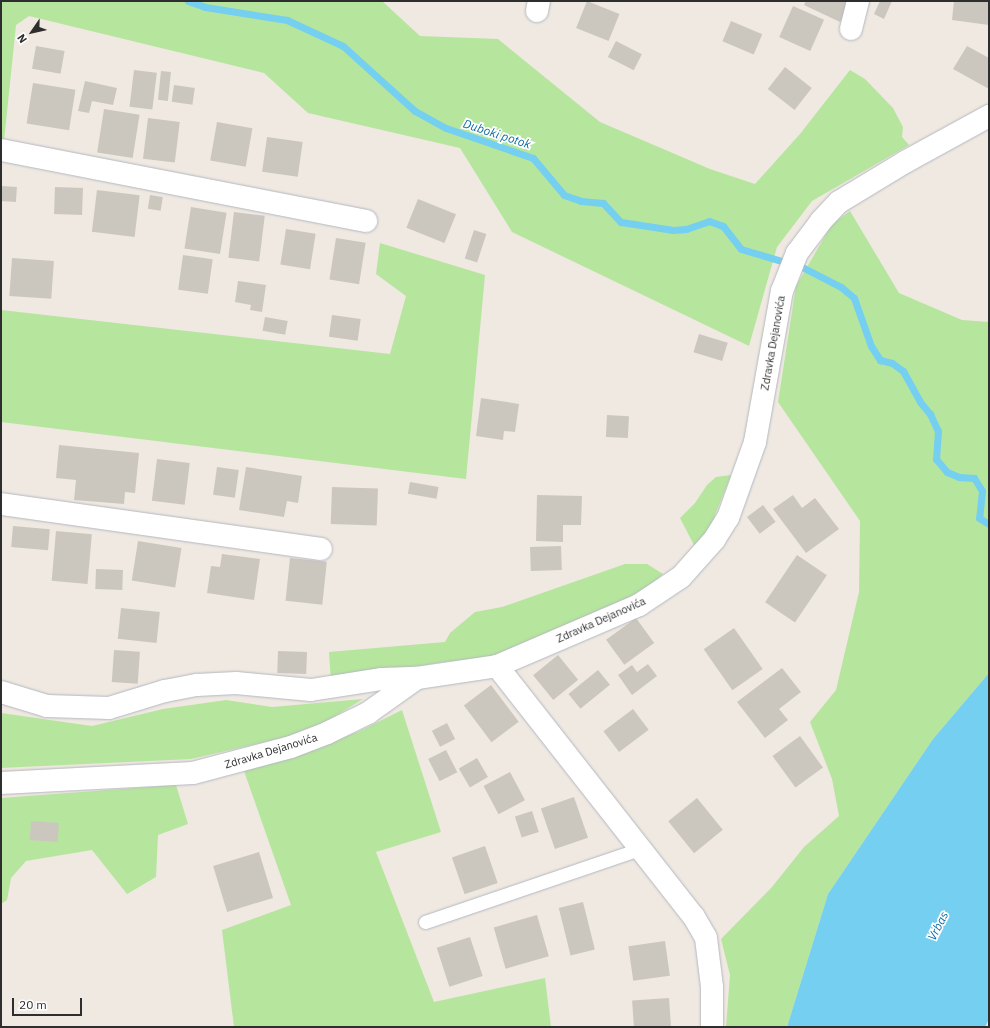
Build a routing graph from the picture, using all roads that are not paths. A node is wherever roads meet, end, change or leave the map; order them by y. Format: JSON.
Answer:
{"nodes":[{"id":1,"x":858,"y":1,"type":"edge"},
{"id":2,"x":851,"y":29,"type":"dead end"},
{"id":3,"x":989,"y":116,"type":"edge"},
{"id":4,"x":1,"y":150,"type":"edge"},
{"id":5,"x":366,"y":221,"type":"dead end"},
{"id":6,"x":1,"y":504,"type":"edge"},
{"id":7,"x":321,"y":548,"type":"dead end"},
{"id":8,"x":497,"y":666,"type":"junction"},
{"id":9,"x":417,"y":678,"type":"junction"},
{"id":10,"x":1,"y":692,"type":"edge"},
{"id":11,"x":1,"y":783,"type":"edge"},
{"id":12,"x":640,"y":849,"type":"junction"},
{"id":13,"x":425,"y":922,"type":"dead end"},
{"id":14,"x":712,"y":1027,"type":"edge"}],
"edges":[{"from":1,"to":2,"type":"street"},
{"from":3,"to":8,"type":"street","name":"Zdravka Dejanovića"},
{"from":4,"to":5,"type":"street"},
{"from":6,"to":7,"type":"street"},
{"from":8,"to":9,"type":"street","name":"Zdravka Dejanovića"},
{"from":8,"to":12,"type":"street"},
{"from":9,"to":10,"type":"street"},
{"from":9,"to":11,"type":"street","name":"Zdravka Dejanovića"},
{"from":12,"to":13,"type":"lane"},
{"from":12,"to":14,"type":"street"}]}
